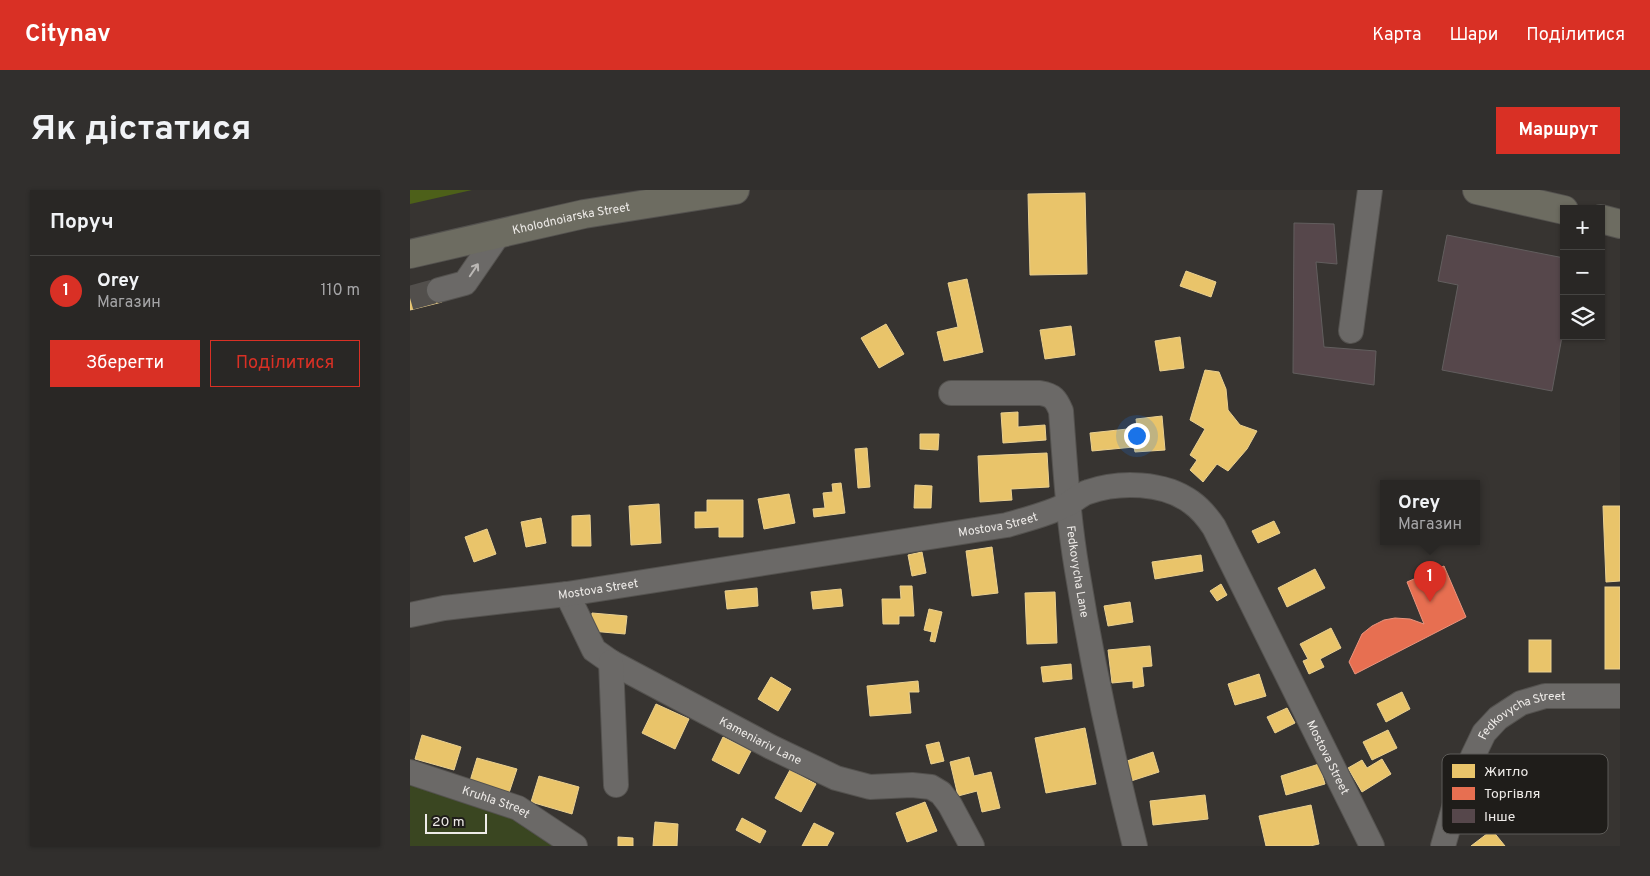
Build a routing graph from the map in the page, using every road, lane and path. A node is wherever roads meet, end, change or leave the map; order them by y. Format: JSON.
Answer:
{"nodes":[{"id":1,"x":735,"y":190,"type":"edge"},
{"id":2,"x":1370,"y":190,"type":"edge"},
{"id":3,"x":1477,"y":190,"type":"edge"},
{"id":4,"x":1560,"y":209,"type":"edge"},
{"id":5,"x":1605,"y":220,"type":"edge"},
{"id":6,"x":1620,"y":224,"type":"edge"},
{"id":7,"x":498,"y":235,"type":"junction"},
{"id":8,"x":410,"y":254,"type":"edge"},
{"id":9,"x":439,"y":290,"type":"tunnel mouth"},
{"id":10,"x":1351,"y":332,"type":"dead end"},
{"id":11,"x":951,"y":393,"type":"dead end"},
{"id":12,"x":1068,"y":504,"type":"junction"},
{"id":13,"x":567,"y":594,"type":"junction"},
{"id":14,"x":410,"y":615,"type":"edge"},
{"id":15,"x":611,"y":662,"type":"junction"},
{"id":16,"x":1620,"y":696,"type":"edge"},
{"id":17,"x":1474,"y":754,"type":"edge"},
{"id":18,"x":410,"y":772,"type":"edge"},
{"id":19,"x":616,"y":785,"type":"dead end"},
{"id":20,"x":575,"y":846,"type":"edge"},
{"id":21,"x":972,"y":846,"type":"edge"},
{"id":22,"x":1135,"y":846,"type":"edge"},
{"id":23,"x":1372,"y":846,"type":"edge"}],
"edges":[{"from":1,"to":7,"type":"main road","name":"Kholodnoiarska Street"},
{"from":2,"to":10,"type":"street"},
{"from":3,"to":4,"type":"main road"},
{"from":5,"to":6,"type":"main road"},
{"from":7,"to":8,"type":"main road","name":"Kholodnoiarska Street"},
{"from":9,"to":7,"type":"street","one_way":true},
{"from":11,"to":12,"type":"street","name":"Fedkovycha Lane"},
{"from":12,"to":13,"type":"street","name":"Mostova Street"},
{"from":12,"to":22,"type":"street","name":"Fedkovycha Lane"},
{"from":12,"to":23,"type":"street","name":"Mostova Street"},
{"from":13,"to":14,"type":"street","name":"Mostova Street"},
{"from":13,"to":15,"type":"street","name":"Kameniariv Lane"},
{"from":15,"to":19,"type":"street"},
{"from":15,"to":21,"type":"street","name":"Kameniariv Lane"},
{"from":16,"to":17,"type":"street","name":"Fedkovycha Street"},
{"from":18,"to":20,"type":"street","name":"Kruhla Street"}]}
